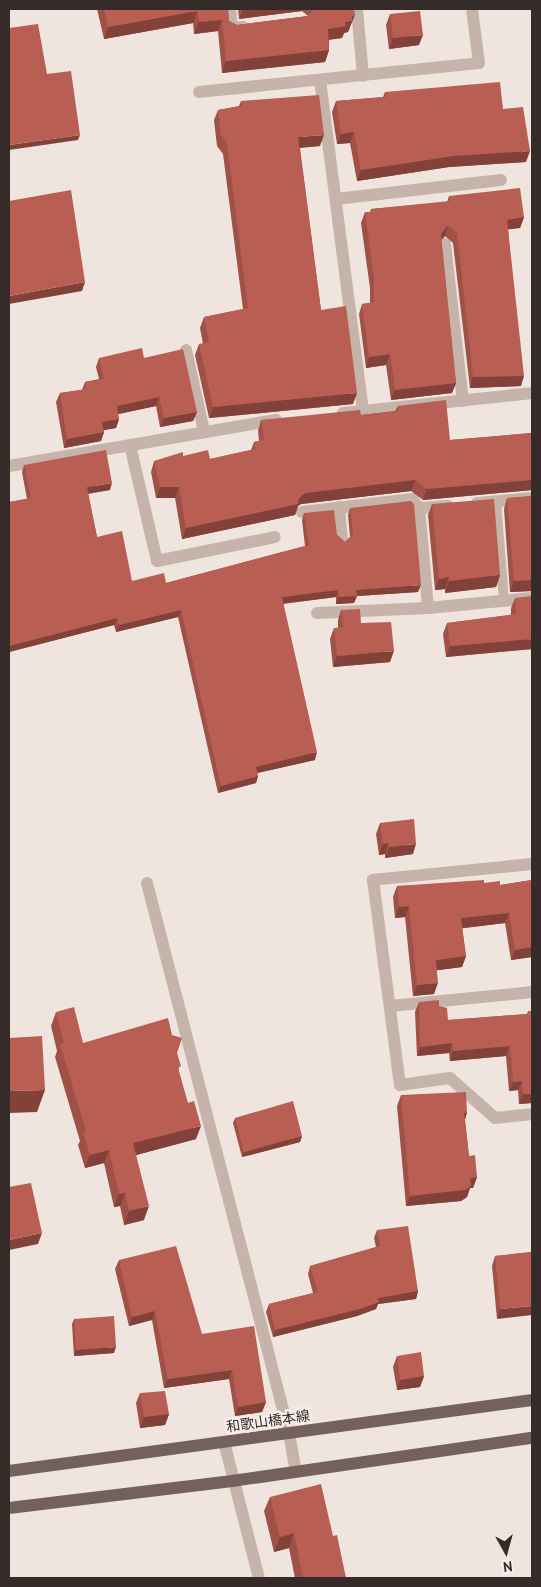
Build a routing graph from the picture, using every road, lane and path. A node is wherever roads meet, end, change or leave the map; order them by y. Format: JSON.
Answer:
{"nodes":[{"id":1,"x":230,"y":9,"type":"edge"},
{"id":2,"x":356,"y":9,"type":"edge"},
{"id":3,"x":472,"y":9,"type":"edge"},
{"id":4,"x":259,"y":25,"type":"edge"},
{"id":5,"x":363,"y":76,"type":"junction"},
{"id":6,"x":320,"y":80,"type":"junction"},
{"id":7,"x":200,"y":92,"type":"dead end"},
{"id":8,"x":500,"y":180,"type":"dead end"},
{"id":9,"x":336,"y":199,"type":"junction"},
{"id":10,"x":445,"y":244,"type":"dead end"},
{"id":11,"x":186,"y":350,"type":"dead end"},
{"id":12,"x":532,"y":393,"type":"edge"},
{"id":13,"x":463,"y":401,"type":"junction"},
{"id":14,"x":363,"y":411,"type":"junction"},
{"id":15,"x":334,"y":414,"type":"edge"},
{"id":16,"x":294,"y":418,"type":"edge"},
{"id":17,"x":204,"y":431,"type":"junction"},
{"id":18,"x":130,"y":445,"type":"junction"},
{"id":19,"x":9,"y":466,"type":"edge"},
{"id":20,"x":532,"y":498,"type":"edge"},
{"id":21,"x":496,"y":502,"type":"junction"},
{"id":22,"x":339,"y":507,"type":"junction"},
{"id":23,"x":419,"y":508,"type":"junction"},
{"id":24,"x":302,"y":512,"type":"edge"},
{"id":25,"x":276,"y":537,"type":"dead end"},
{"id":26,"x":342,"y":541,"type":"edge"},
{"id":27,"x":532,"y":598,"type":"edge"},
{"id":28,"x":504,"y":600,"type":"junction"},
{"id":29,"x":428,"y":608,"type":"junction"},
{"id":30,"x":317,"y":613,"type":"dead end"},
{"id":31,"x":532,"y":864,"type":"edge"},
{"id":32,"x":147,"y":883,"type":"dead end"},
{"id":33,"x":532,"y":992,"type":"edge"},
{"id":34,"x":390,"y":1006,"type":"junction"},
{"id":35,"x":532,"y":1114,"type":"edge"},
{"id":36,"x":532,"y":1400,"type":"edge"},
{"id":37,"x":289,"y":1433,"type":"junction"},
{"id":38,"x":532,"y":1438,"type":"edge"},
{"id":39,"x":224,"y":1442,"type":"junction"},
{"id":40,"x":9,"y":1471,"type":"edge"},
{"id":41,"x":296,"y":1471,"type":"junction"},
{"id":42,"x":232,"y":1481,"type":"junction"},
{"id":43,"x":9,"y":1508,"type":"edge"},
{"id":44,"x":259,"y":1578,"type":"edge"}],
"edges":[{"from":1,"to":4,"type":"street"},
{"from":2,"to":5,"type":"street"},
{"from":3,"to":5,"type":"street"},
{"from":5,"to":6,"type":"street"},
{"from":6,"to":7,"type":"street"},
{"from":6,"to":9,"type":"street"},
{"from":8,"to":9,"type":"street"},
{"from":9,"to":14,"type":"street"},
{"from":10,"to":13,"type":"street"},
{"from":11,"to":17,"type":"street"},
{"from":12,"to":13,"type":"street"},
{"from":13,"to":14,"type":"street"},
{"from":14,"to":15,"type":"street"},
{"from":16,"to":17,"type":"street"},
{"from":17,"to":18,"type":"street"},
{"from":18,"to":19,"type":"street"},
{"from":18,"to":25,"type":"street"},
{"from":20,"to":21,"type":"street"},
{"from":21,"to":23,"type":"street"},
{"from":21,"to":28,"type":"lane"},
{"from":22,"to":23,"type":"street"},
{"from":22,"to":24,"type":"street"},
{"from":22,"to":26,"type":"street"},
{"from":23,"to":29,"type":"street"},
{"from":27,"to":28,"type":"street"},
{"from":28,"to":29,"type":"street"},
{"from":29,"to":30,"type":"street"},
{"from":31,"to":34,"type":"street"},
{"from":32,"to":37,"type":"street"},
{"from":33,"to":34,"type":"street"},
{"from":34,"to":35,"type":"street"},
{"from":36,"to":37,"type":"main road","name":"和歌山橋本線"},
{"from":37,"to":39,"type":"main road","name":"和歌山橋本線"},
{"from":37,"to":41,"type":"street"},
{"from":38,"to":41,"type":"main road"},
{"from":39,"to":40,"type":"main road","name":"和歌山橋本線"},
{"from":39,"to":42,"type":"street"},
{"from":41,"to":42,"type":"main road"},
{"from":42,"to":43,"type":"main road"},
{"from":42,"to":44,"type":"street"}]}
